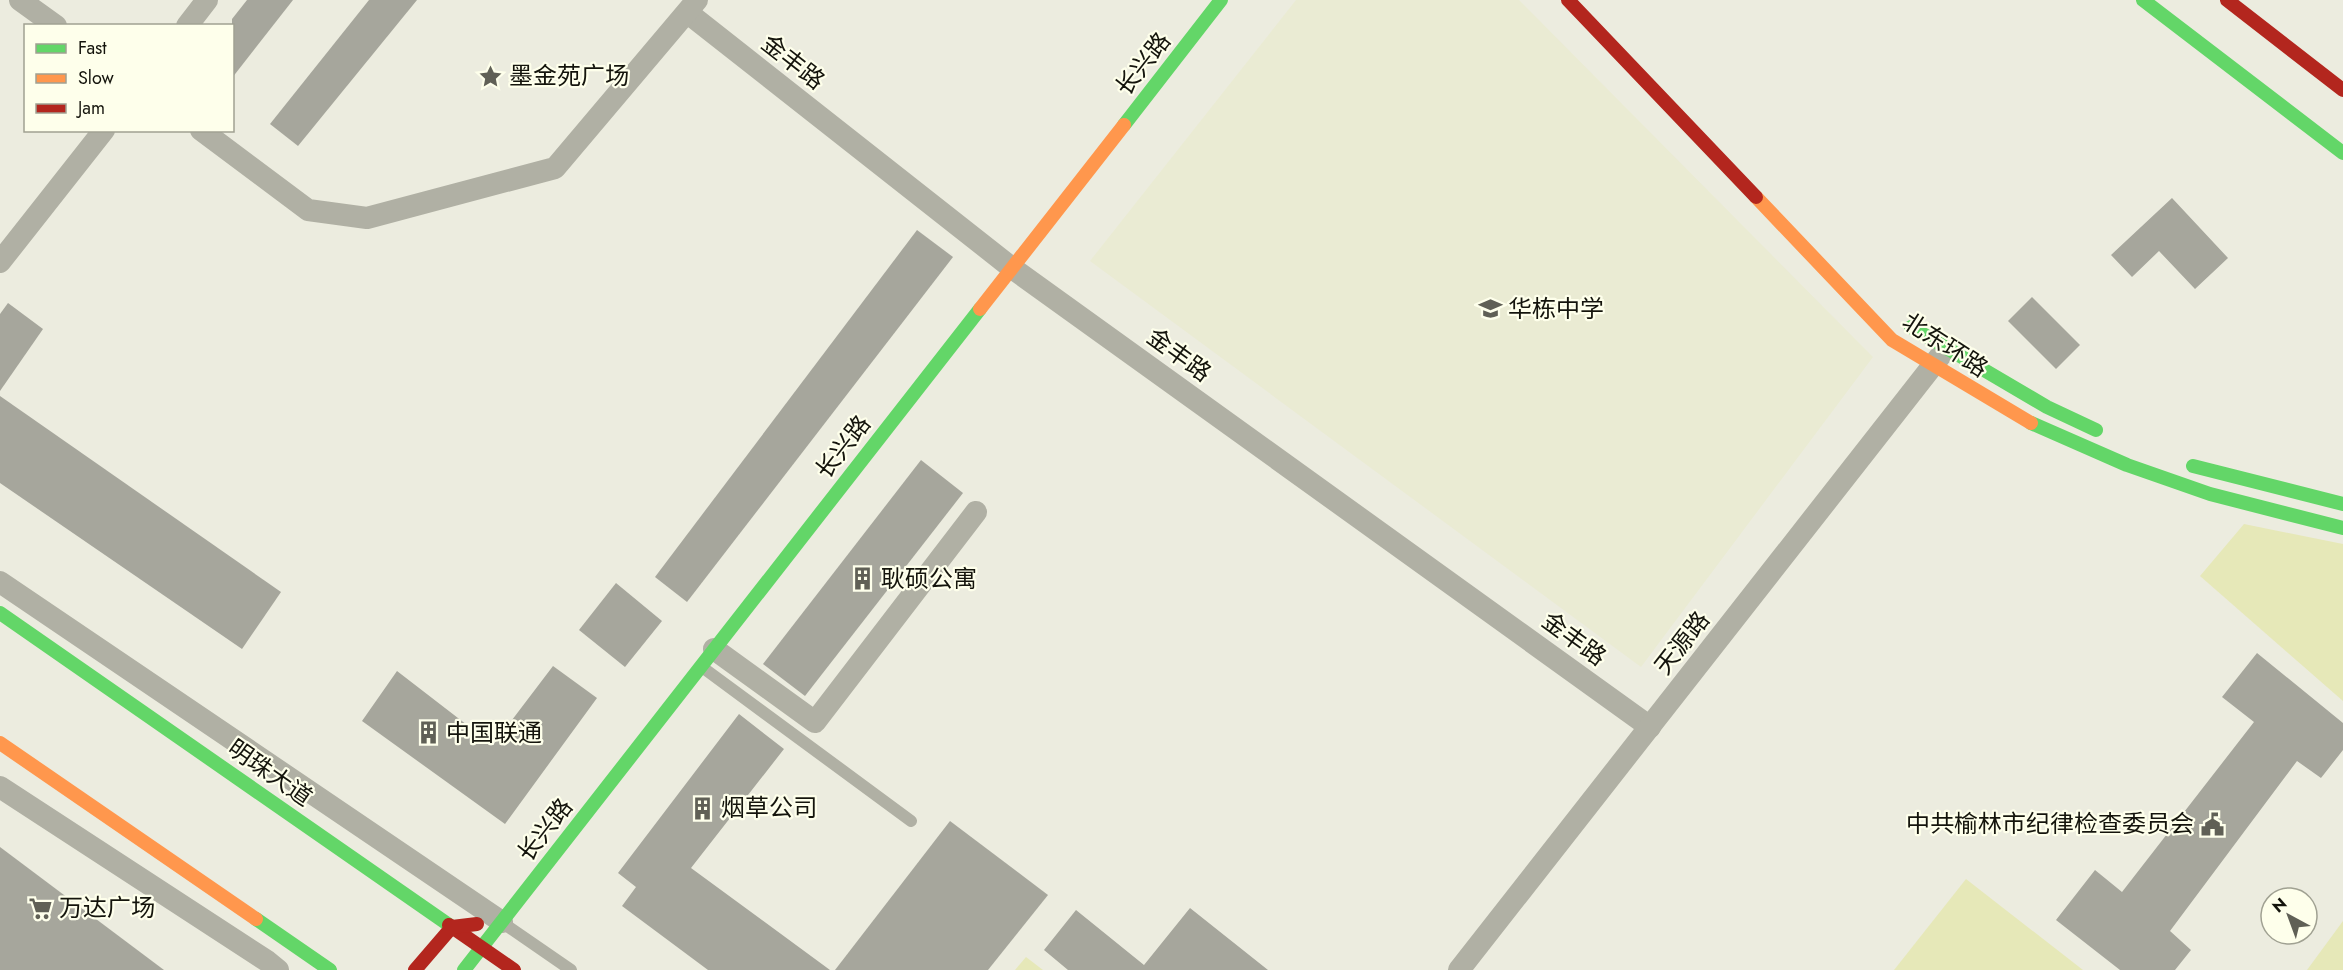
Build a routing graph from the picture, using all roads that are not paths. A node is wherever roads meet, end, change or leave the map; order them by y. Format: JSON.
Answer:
{"nodes":[{"id":1,"x":20,"y":0,"type":"edge"},
{"id":2,"x":207,"y":0,"type":"edge"},
{"id":3,"x":1221,"y":0,"type":"edge"},
{"id":4,"x":1568,"y":0,"type":"edge"},
{"id":5,"x":2143,"y":0,"type":"edge"},
{"id":6,"x":2227,"y":0,"type":"edge"},
{"id":7,"x":692,"y":7,"type":"edge"},
{"id":8,"x":53,"y":24,"type":"edge"},
{"id":9,"x":189,"y":24,"type":"edge"},
{"id":10,"x":2343,"y":90,"type":"edge"},
{"id":11,"x":102,"y":132,"type":"edge"},
{"id":12,"x":204,"y":132,"type":"edge"},
{"id":13,"x":2343,"y":153,"type":"edge"},
{"id":14,"x":0,"y":262,"type":"edge"},
{"id":15,"x":1012,"y":268,"type":"junction"},
{"id":16,"x":1897,"y":315,"type":"dead end"},
{"id":17,"x":1940,"y":357,"type":"junction"},
{"id":18,"x":2108,"y":436,"type":"dead end"},
{"id":19,"x":2181,"y":463,"type":"dead end"},
{"id":20,"x":2343,"y":504,"type":"edge"},
{"id":21,"x":976,"y":512,"type":"dead end"},
{"id":22,"x":2343,"y":528,"type":"edge"},
{"id":23,"x":0,"y":582,"type":"edge"},
{"id":24,"x":29,"y":602,"type":"junction"},
{"id":25,"x":0,"y":613,"type":"edge"},
{"id":26,"x":30,"y":634,"type":"junction"},
{"id":27,"x":708,"y":658,"type":"junction"},
{"id":28,"x":1650,"y":727,"type":"junction"},
{"id":29,"x":0,"y":743,"type":"edge"},
{"id":30,"x":0,"y":787,"type":"edge"},
{"id":31,"x":911,"y":820,"type":"dead end"},
{"id":32,"x":501,"y":922,"type":"junction"},
{"id":33,"x":452,"y":927,"type":"junction"},
{"id":34,"x":482,"y":947,"type":"junction"},
{"id":35,"x":278,"y":970,"type":"edge"},
{"id":36,"x":330,"y":970,"type":"edge"},
{"id":37,"x":415,"y":970,"type":"edge"},
{"id":38,"x":464,"y":970,"type":"edge"},
{"id":39,"x":514,"y":970,"type":"edge"},
{"id":40,"x":571,"y":970,"type":"edge"},
{"id":41,"x":1459,"y":970,"type":"edge"}],
"edges":[{"from":1,"to":8,"type":"street"},
{"from":2,"to":9,"type":"street"},
{"from":3,"to":15,"type":"main road","name":"长兴路"},
{"from":4,"to":17,"type":"main road","name":"北东环路"},
{"from":5,"to":13,"type":"main road"},
{"from":6,"to":10,"type":"main road"},
{"from":7,"to":12,"type":"street"},
{"from":7,"to":15,"type":"street","name":"金丰路"},
{"from":11,"to":14,"type":"street"},
{"from":15,"to":27,"type":"main road","name":"长兴路"},
{"from":15,"to":28,"type":"street","name":"金丰路"},
{"from":16,"to":17,"type":"main road","name":"北东环路"},
{"from":17,"to":18,"type":"main road","name":"北东环路"},
{"from":17,"to":22,"type":"main road","name":"北东环路"},
{"from":17,"to":28,"type":"street","name":"天源路"},
{"from":19,"to":20,"type":"main road"},
{"from":21,"to":27,"type":"street"},
{"from":23,"to":24,"type":"street"},
{"from":24,"to":26,"type":"main road"},
{"from":24,"to":32,"type":"street"},
{"from":25,"to":26,"type":"main road","name":"明珠大道"},
{"from":26,"to":33,"type":"main road","name":"明珠大道"},
{"from":27,"to":31,"type":"lane"},
{"from":27,"to":32,"type":"main road","name":"长兴路"},
{"from":28,"to":41,"type":"street","name":"天源路"},
{"from":29,"to":36,"type":"main road"},
{"from":30,"to":35,"type":"street"},
{"from":32,"to":33,"type":"main road"},
{"from":32,"to":34,"type":"main road","name":"长兴路"},
{"from":32,"to":40,"type":"lane"},
{"from":33,"to":34,"type":"main road","name":"明珠大道"},
{"from":33,"to":37,"type":"main road"},
{"from":34,"to":38,"type":"main road","name":"长兴路"},
{"from":34,"to":39,"type":"main road","name":"明珠大道"}]}
